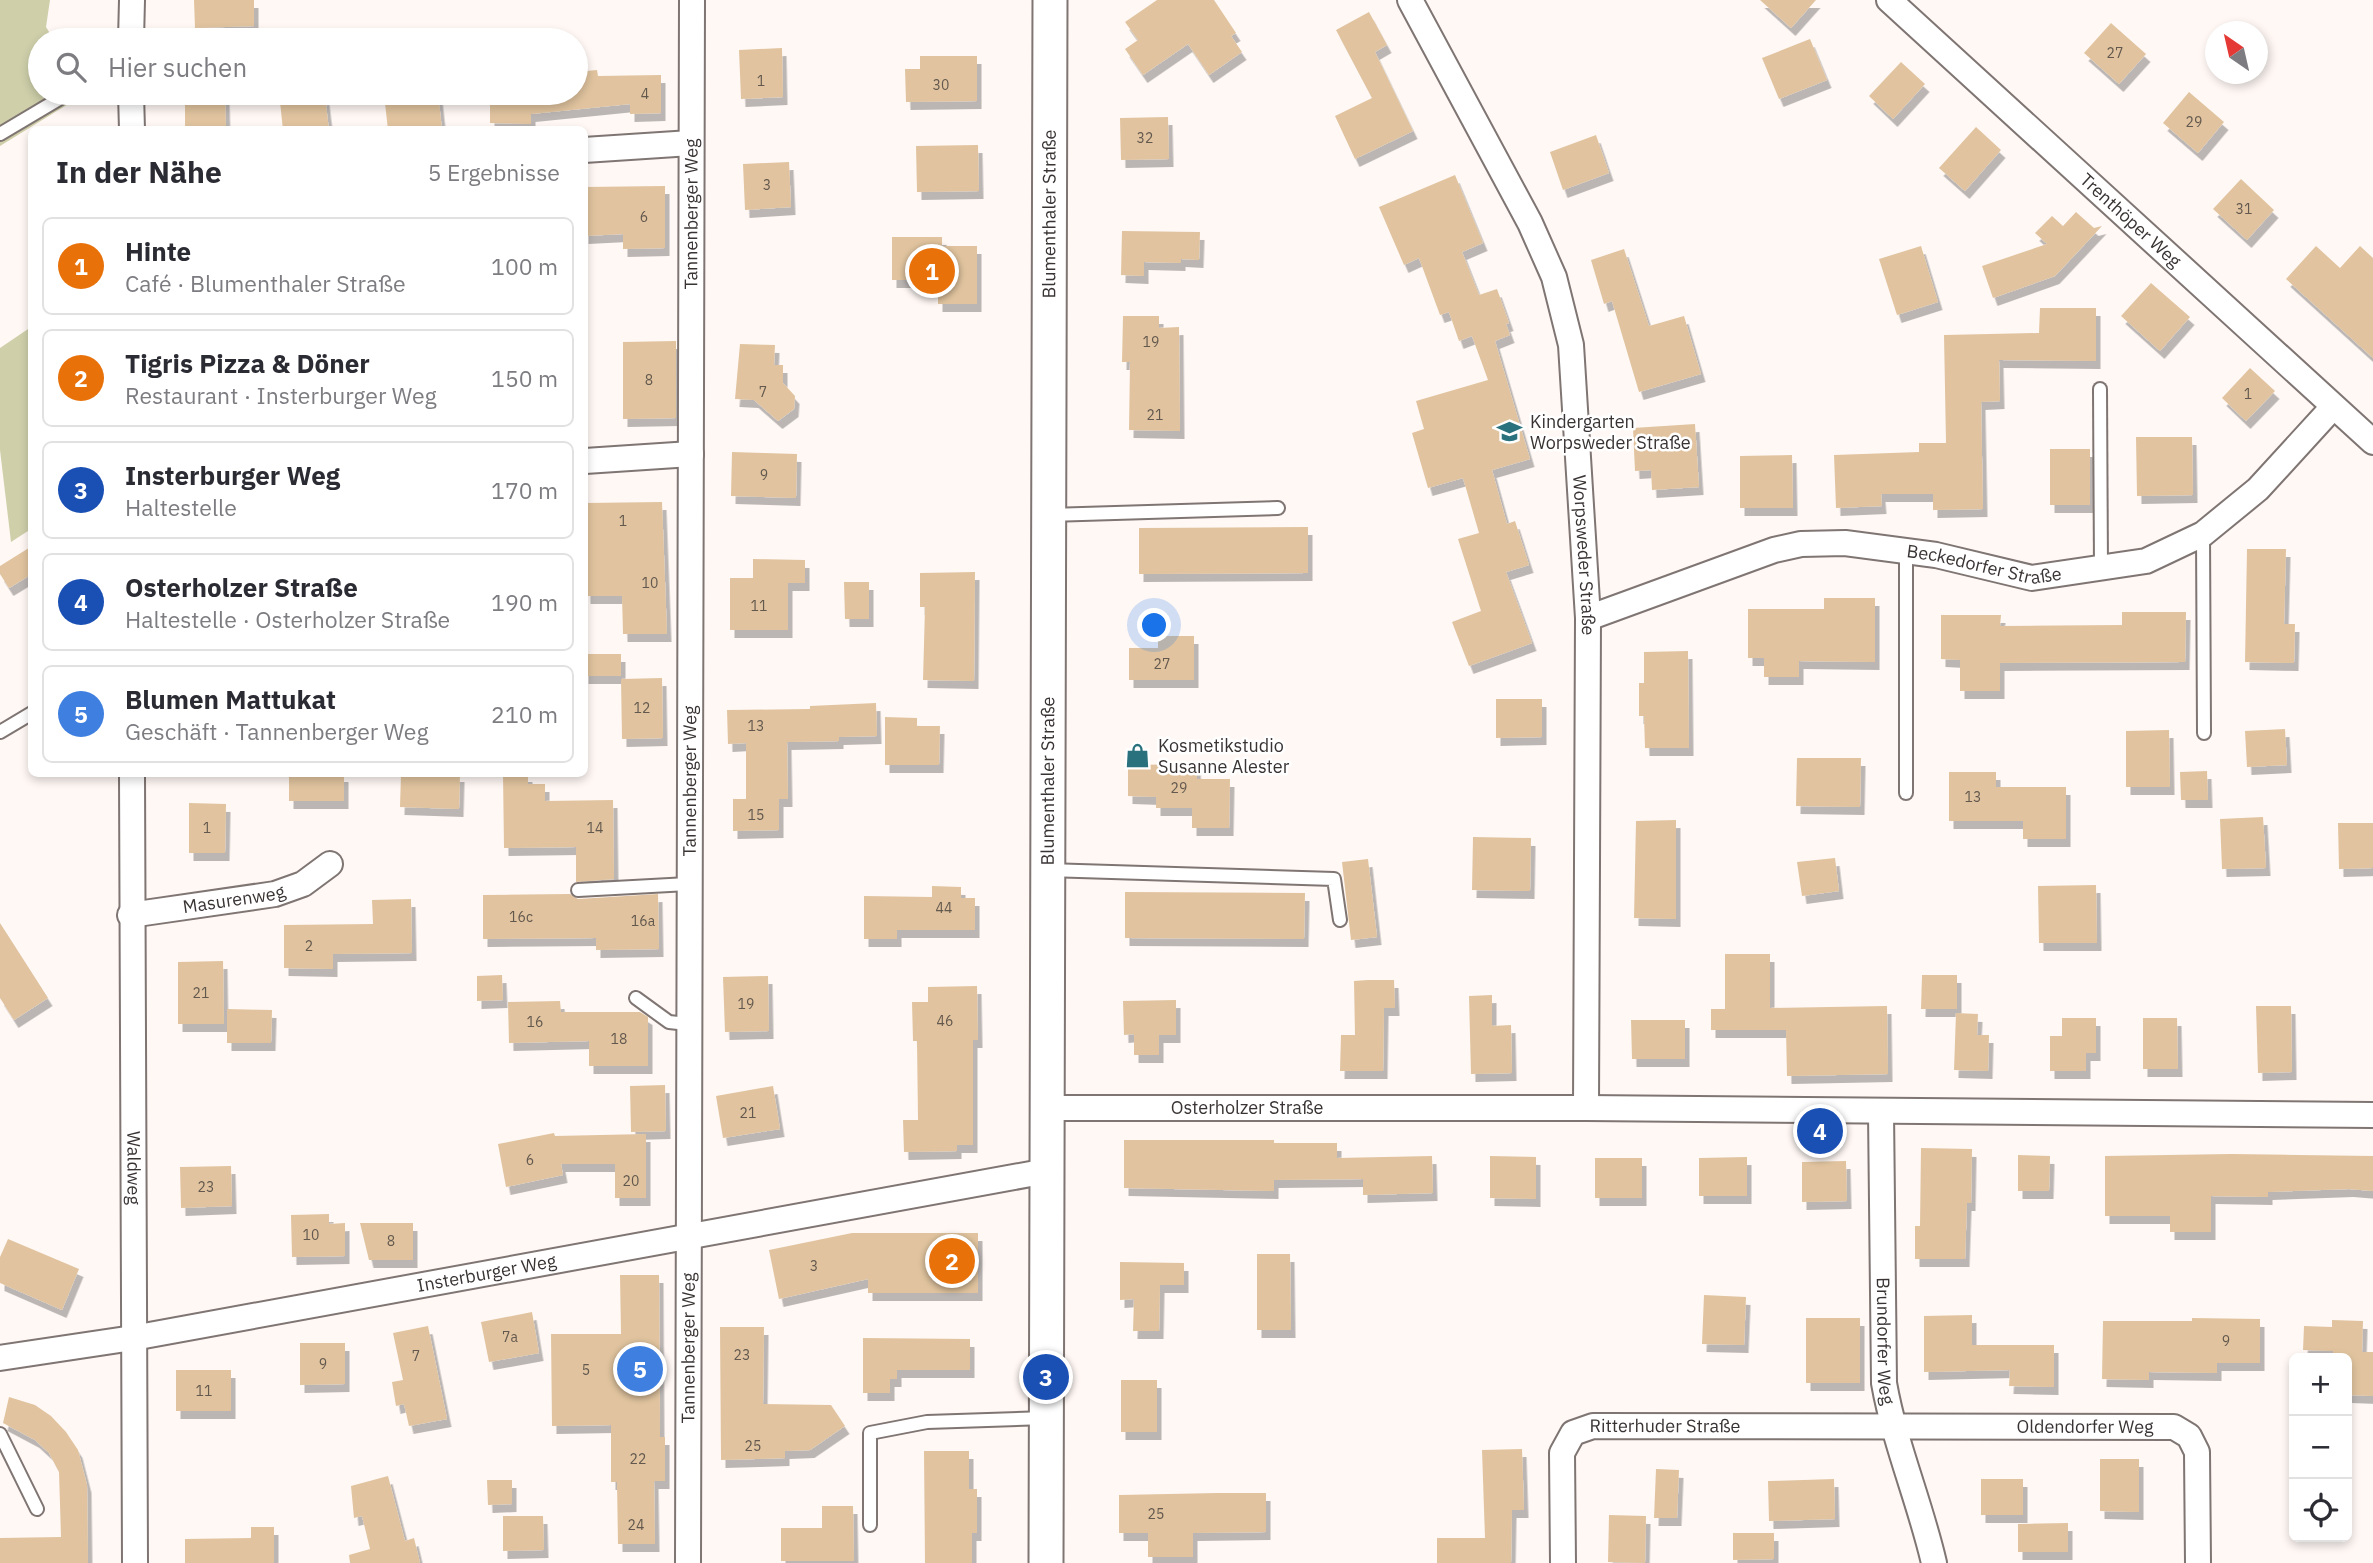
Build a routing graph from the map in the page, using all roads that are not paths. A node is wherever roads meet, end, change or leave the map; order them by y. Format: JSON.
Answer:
{"nodes":[{"id":1,"x":132,"y":0,"type":"edge"},
{"id":2,"x":692,"y":0,"type":"edge"},
{"id":3,"x":1050,"y":0,"type":"edge"},
{"id":4,"x":1410,"y":0,"type":"edge"},
{"id":5,"x":1889,"y":0,"type":"edge"},
{"id":6,"x":131,"y":28,"type":"edge"},
{"id":7,"x":49,"y":105,"type":"edge"},
{"id":8,"x":131,"y":105,"type":"edge"},
{"id":9,"x":132,"y":126,"type":"edge"},
{"id":10,"x":0,"y":134,"type":"edge"},
{"id":11,"x":691,"y":143,"type":"junction"},
{"id":12,"x":588,"y":150,"type":"edge"},
{"id":13,"x":2100,"y":389,"type":"dead end"},
{"id":14,"x":2333,"y":407,"type":"junction"},
{"id":15,"x":2373,"y":442,"type":"edge"},
{"id":16,"x":691,"y":454,"type":"junction"},
{"id":17,"x":588,"y":461,"type":"edge"},
{"id":18,"x":1278,"y":508,"type":"dead end"},
{"id":19,"x":1049,"y":515,"type":"junction"},
{"id":20,"x":2203,"y":534,"type":"junction"},
{"id":21,"x":1906,"y":551,"type":"junction"},
{"id":22,"x":2101,"y":570,"type":"junction"},
{"id":23,"x":1588,"y":618,"type":"junction"},
{"id":24,"x":28,"y":715,"type":"edge"},
{"id":25,"x":0,"y":732,"type":"edge"},
{"id":26,"x":2204,"y":733,"type":"dead end"},
{"id":27,"x":132,"y":777,"type":"edge"},
{"id":28,"x":1906,"y":793,"type":"dead end"},
{"id":29,"x":330,"y":864,"type":"dead end"},
{"id":30,"x":1047,"y":870,"type":"junction"},
{"id":31,"x":688,"y":884,"type":"junction"},
{"id":32,"x":578,"y":890,"type":"dead end"},
{"id":33,"x":130,"y":915,"type":"junction"},
{"id":34,"x":1340,"y":920,"type":"dead end"},
{"id":35,"x":636,"y":998,"type":"dead end"},
{"id":36,"x":688,"y":1024,"type":"junction"},
{"id":37,"x":1046,"y":1108,"type":"junction"},
{"id":38,"x":1586,"y":1108,"type":"junction"},
{"id":39,"x":1881,"y":1112,"type":"junction"},
{"id":40,"x":2373,"y":1115,"type":"edge"},
{"id":41,"x":1047,"y":1171,"type":"junction"},
{"id":42,"x":690,"y":1237,"type":"junction"},
{"id":43,"x":133,"y":1338,"type":"junction"},
{"id":44,"x":0,"y":1358,"type":"edge"},
{"id":45,"x":1046,"y":1418,"type":"junction"},
{"id":46,"x":1891,"y":1426,"type":"junction"},
{"id":47,"x":0,"y":1434,"type":"edge"},
{"id":48,"x":37,"y":1509,"type":"dead end"},
{"id":49,"x":870,"y":1525,"type":"dead end"},
{"id":50,"x":135,"y":1563,"type":"edge"},
{"id":51,"x":688,"y":1563,"type":"edge"},
{"id":52,"x":1046,"y":1563,"type":"edge"},
{"id":53,"x":1563,"y":1563,"type":"edge"},
{"id":54,"x":1934,"y":1563,"type":"edge"},
{"id":55,"x":2198,"y":1563,"type":"edge"}],
"edges":[{"from":1,"to":6,"type":"street"},
{"from":2,"to":11,"type":"street","name":"Tannenberger Weg"},
{"from":3,"to":19,"type":"main road","name":"Blumenthaler Straße"},
{"from":4,"to":23,"type":"street","name":"Worpsweder Straße"},
{"from":5,"to":14,"type":"street","name":"Trenthöper Weg"},
{"from":7,"to":10,"type":"lane"},
{"from":8,"to":9,"type":"street"},
{"from":11,"to":12,"type":"street"},
{"from":11,"to":16,"type":"street","name":"Tannenberger Weg"},
{"from":13,"to":22,"type":"lane"},
{"from":14,"to":15,"type":"street","name":"Trenthöper Weg"},
{"from":14,"to":20,"type":"street","name":"Beckedorfer Straße"},
{"from":16,"to":17,"type":"street"},
{"from":16,"to":31,"type":"street","name":"Tannenberger Weg"},
{"from":18,"to":19,"type":"lane"},
{"from":19,"to":30,"type":"main road","name":"Blumenthaler Straße"},
{"from":20,"to":22,"type":"street","name":"Beckedorfer Straße"},
{"from":20,"to":26,"type":"lane"},
{"from":21,"to":22,"type":"street","name":"Beckedorfer Straße"},
{"from":21,"to":23,"type":"street","name":"Beckedorfer Straße"},
{"from":21,"to":28,"type":"lane"},
{"from":23,"to":38,"type":"street","name":"Worpsweder Straße"},
{"from":24,"to":25,"type":"lane"},
{"from":27,"to":33,"type":"street","name":"Waldweg"},
{"from":29,"to":33,"type":"street","name":"Masurenweg"},
{"from":30,"to":34,"type":"lane"},
{"from":30,"to":37,"type":"main road","name":"Blumenthaler Straße"},
{"from":31,"to":32,"type":"lane"},
{"from":31,"to":36,"type":"street","name":"Tannenberger Weg"},
{"from":33,"to":43,"type":"street","name":"Waldweg"},
{"from":35,"to":36,"type":"lane"},
{"from":36,"to":42,"type":"street","name":"Tannenberger Weg"},
{"from":37,"to":38,"type":"street","name":"Osterholzer Straße"},
{"from":37,"to":41,"type":"main road","name":"Blumenthaler Straße"},
{"from":38,"to":39,"type":"street","name":"Osterholzer Straße"},
{"from":39,"to":40,"type":"street","name":"Osterholzer Straße"},
{"from":39,"to":46,"type":"street","name":"Brundorfer Weg"},
{"from":41,"to":42,"type":"street","name":"Insterburger Weg"},
{"from":41,"to":45,"type":"main road","name":"Blumenthaler Straße"},
{"from":42,"to":43,"type":"street","name":"Insterburger Weg"},
{"from":42,"to":51,"type":"street","name":"Tannenberger Weg"},
{"from":43,"to":44,"type":"street","name":"Insterburger Weg"},
{"from":43,"to":50,"type":"street","name":"Waldweg"},
{"from":45,"to":49,"type":"lane"},
{"from":45,"to":52,"type":"main road","name":"Blumenthaler Straße"},
{"from":46,"to":53,"type":"street","name":"Ritterhuder Straße"},
{"from":46,"to":54,"type":"street","name":"Brundorfer Weg"},
{"from":46,"to":55,"type":"street","name":"Oldendorfer Weg"},
{"from":47,"to":48,"type":"lane"}]}
